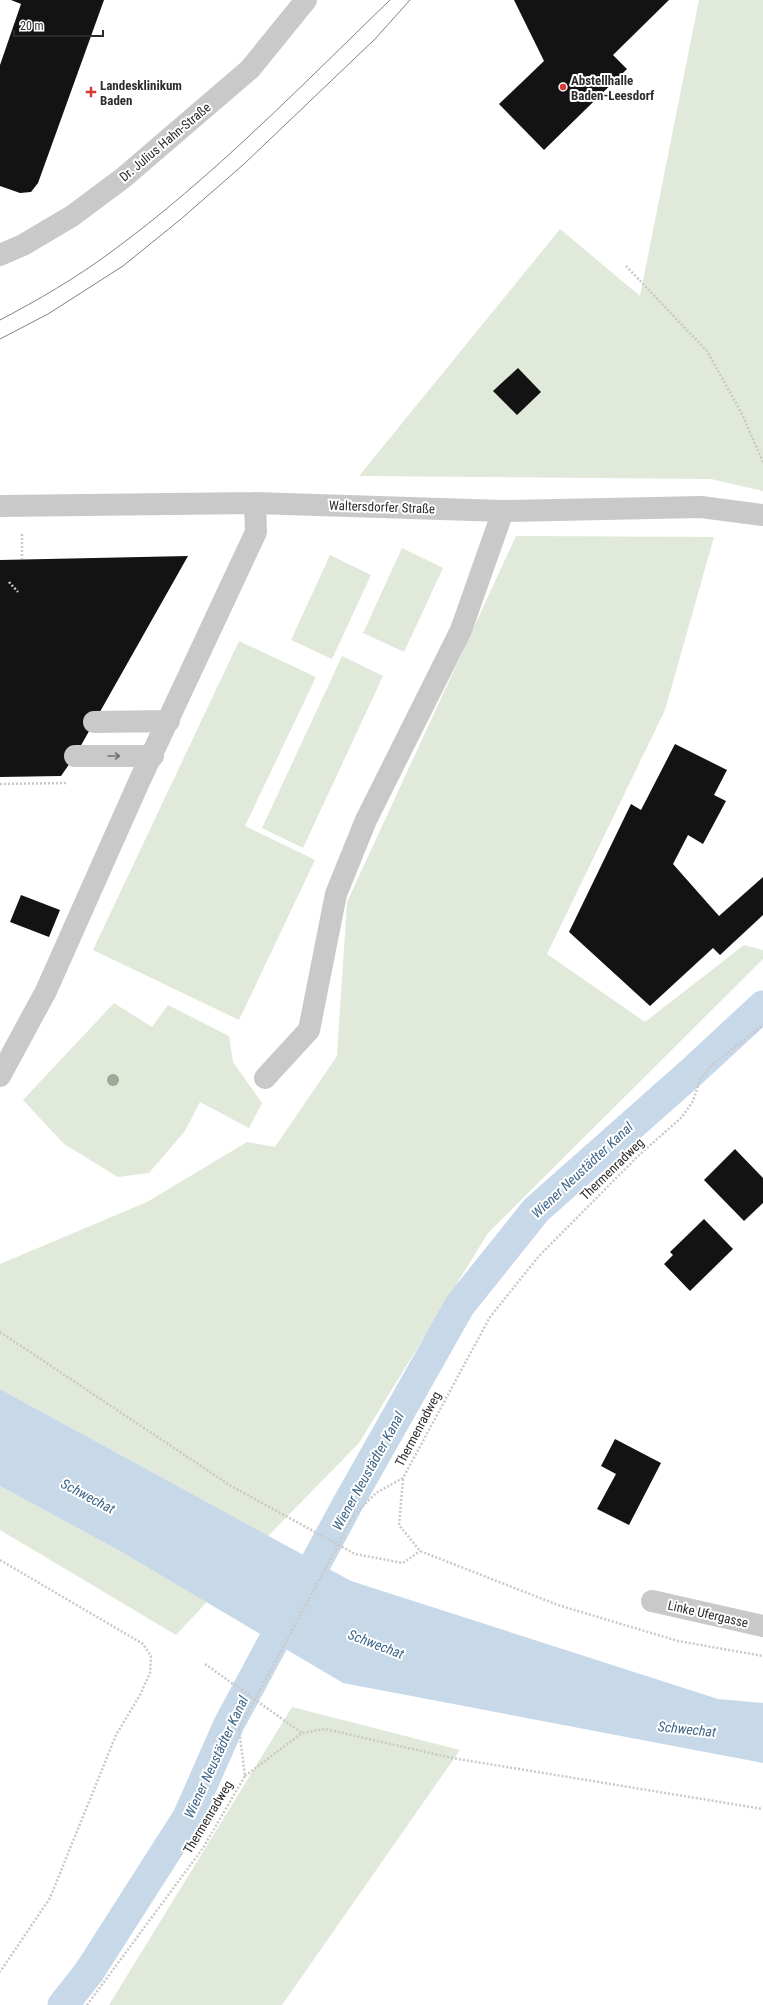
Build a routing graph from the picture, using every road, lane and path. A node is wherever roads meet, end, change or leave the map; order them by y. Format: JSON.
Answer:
{"nodes":[{"id":1,"x":306,"y":0,"type":"edge"},
{"id":2,"x":0,"y":255,"type":"edge"},
{"id":3,"x":626,"y":266,"type":"dead end"},
{"id":4,"x":763,"y":462,"type":"edge"},
{"id":5,"x":255,"y":503,"type":"junction"},
{"id":6,"x":0,"y":506,"type":"edge"},
{"id":7,"x":503,"y":511,"type":"junction"},
{"id":8,"x":763,"y":515,"type":"edge"},
{"id":9,"x":22,"y":534,"type":"dead end"},
{"id":10,"x":22,"y":559,"type":"dead end"},
{"id":11,"x":9,"y":582,"type":"dead end"},
{"id":12,"x":18,"y":592,"type":"dead end"},
{"id":13,"x":169,"y":721,"type":"junction"},
{"id":14,"x":94,"y":722,"type":"dead end"},
{"id":15,"x":75,"y":756,"type":"dead end"},
{"id":16,"x":153,"y":756,"type":"junction"},
{"id":17,"x":763,"y":1025,"type":"edge"},
{"id":18,"x":0,"y":1076,"type":"edge"},
{"id":19,"x":265,"y":1078,"type":"dead end"},
{"id":20,"x":0,"y":1332,"type":"edge"},
{"id":21,"x":403,"y":1478,"type":"junction"},
{"id":22,"x":420,"y":1551,"type":"junction"},
{"id":23,"x":0,"y":1560,"type":"edge"},
{"id":24,"x":652,"y":1601,"type":"dead end"},
{"id":25,"x":763,"y":1626,"type":"edge"},
{"id":26,"x":763,"y":1656,"type":"edge"},
{"id":27,"x":205,"y":1664,"type":"dead end"},
{"id":28,"x":302,"y":1733,"type":"junction"},
{"id":29,"x":245,"y":1776,"type":"junction"},
{"id":30,"x":763,"y":1809,"type":"edge"},
{"id":31,"x":0,"y":1972,"type":"edge"},
{"id":32,"x":87,"y":2005,"type":"edge"}],
"edges":[{"from":1,"to":2,"type":"street","name":"Dr. Julius Hahn-Straße"},
{"from":3,"to":4,"type":"path"},
{"from":5,"to":6,"type":"street","name":"Waltersdorfer Straße"},
{"from":5,"to":7,"type":"street","name":"Waltersdorfer Straße"},
{"from":5,"to":13,"type":"street"},
{"from":7,"to":8,"type":"street","name":"Waltersdorfer Straße"},
{"from":7,"to":19,"type":"street"},
{"from":9,"to":10,"type":"path"},
{"from":11,"to":12,"type":"path"},
{"from":13,"to":14,"type":"street"},
{"from":13,"to":16,"type":"street"},
{"from":15,"to":16,"type":"street","one_way":true},
{"from":16,"to":18,"type":"street"},
{"from":17,"to":21,"type":"path","name":"Thermenradweg"},
{"from":20,"to":22,"type":"path"},
{"from":21,"to":22,"type":"path"},
{"from":21,"to":29,"type":"path","name":"Thermenradweg","bridge":true},
{"from":22,"to":26,"type":"path"},
{"from":23,"to":31,"type":"path"},
{"from":24,"to":25,"type":"street","name":"Linke Ufergasse"},
{"from":27,"to":28,"type":"path"},
{"from":28,"to":29,"type":"path"},
{"from":28,"to":30,"type":"path"},
{"from":29,"to":32,"type":"path","name":"Thermenradweg"}]}
